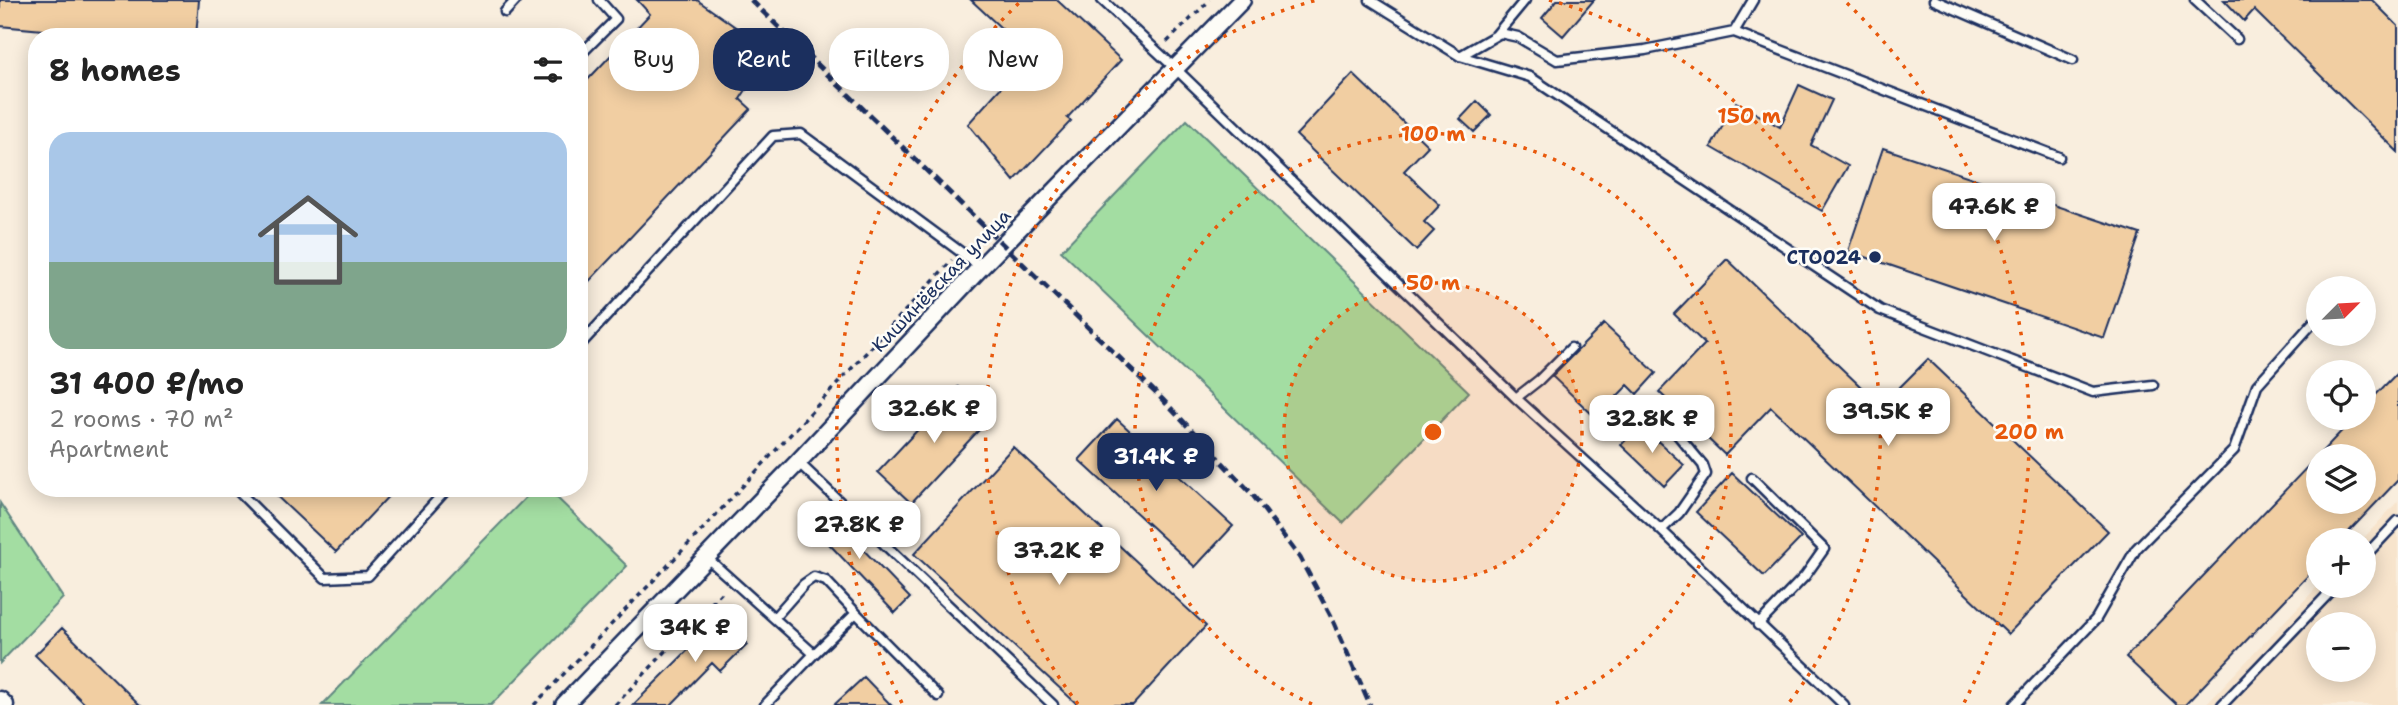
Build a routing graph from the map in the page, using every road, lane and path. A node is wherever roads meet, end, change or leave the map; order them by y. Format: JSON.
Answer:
{"nodes":[{"id":1,"x":516,"y":0,"type":"edge"},
{"id":2,"x":599,"y":0,"type":"edge"},
{"id":3,"x":1102,"y":0,"type":"edge"},
{"id":4,"x":1210,"y":0,"type":"edge"},
{"id":5,"x":1242,"y":0,"type":"edge"},
{"id":6,"x":1371,"y":0,"type":"edge"},
{"id":7,"x":1525,"y":0,"type":"edge"},
{"id":8,"x":1753,"y":0,"type":"edge"},
{"id":9,"x":1934,"y":0,"type":"edge"},
{"id":10,"x":2195,"y":0,"type":"edge"},
{"id":11,"x":505,"y":12,"type":"dead end"},
{"id":12,"x":1734,"y":32,"type":"junction"},
{"id":13,"x":1500,"y":33,"type":"junction"},
{"id":14,"x":2236,"y":39,"type":"dead end"},
{"id":15,"x":588,"y":47,"type":"edge"},
{"id":16,"x":1158,"y":51,"type":"junction"},
{"id":17,"x":1460,"y":56,"type":"junction"},
{"id":18,"x":2073,"y":60,"type":"dead end"},
{"id":19,"x":1176,"y":69,"type":"junction"},
{"id":20,"x":2059,"y":157,"type":"dead end"},
{"id":21,"x":960,"y":251,"type":"junction"},
{"id":22,"x":981,"y":267,"type":"junction"},
{"id":23,"x":2306,"y":330,"type":"edge"},
{"id":24,"x":588,"y":336,"type":"edge"},
{"id":25,"x":1571,"y":348,"type":"dead end"},
{"id":26,"x":2153,"y":385,"type":"dead end"},
{"id":27,"x":1516,"y":398,"type":"junction"},
{"id":28,"x":1672,"y":428,"type":"dead end"},
{"id":29,"x":798,"y":462,"type":"junction"},
{"id":30,"x":1752,"y":478,"type":"dead end"},
{"id":31,"x":244,"y":497,"type":"edge"},
{"id":32,"x":441,"y":497,"type":"edge"},
{"id":33,"x":2398,"y":522,"type":"edge"},
{"id":34,"x":1661,"y":530,"type":"junction"},
{"id":35,"x":2376,"y":545,"type":"edge"},
{"id":36,"x":706,"y":557,"type":"junction"},
{"id":37,"x":732,"y":581,"type":"junction"},
{"id":38,"x":2325,"y":598,"type":"edge"},
{"id":39,"x":856,"y":613,"type":"junction"},
{"id":40,"x":774,"y":618,"type":"junction"},
{"id":41,"x":1758,"y":625,"type":"junction"},
{"id":42,"x":814,"y":654,"type":"junction"},
{"id":43,"x":938,"y":696,"type":"dead end"},
{"id":44,"x":0,"y":700,"type":"edge"},
{"id":45,"x":5,"y":705,"type":"edge"},
{"id":46,"x":534,"y":705,"type":"edge"},
{"id":47,"x":564,"y":705,"type":"edge"},
{"id":48,"x":615,"y":705,"type":"edge"},
{"id":49,"x":765,"y":705,"type":"edge"},
{"id":50,"x":1053,"y":705,"type":"edge"},
{"id":51,"x":1844,"y":705,"type":"edge"},
{"id":52,"x":2014,"y":705,"type":"edge"},
{"id":53,"x":2222,"y":705,"type":"edge"}],
"edges":[{"from":1,"to":11,"type":"lane"},
{"from":2,"to":15,"type":"lane"},
{"from":3,"to":16,"type":"lane"},
{"from":4,"to":16,"type":"path"},
{"from":5,"to":19,"type":"street","name":"Кишинёвская улица"},
{"from":6,"to":17,"type":"lane"},
{"from":7,"to":13,"type":"lane"},
{"from":8,"to":12,"type":"lane"},
{"from":9,"to":18,"type":"lane"},
{"from":10,"to":14,"type":"lane"},
{"from":12,"to":13,"type":"lane"},
{"from":12,"to":20,"type":"lane"},
{"from":13,"to":17,"type":"lane"},
{"from":16,"to":19,"type":"lane"},
{"from":17,"to":26,"type":"lane"},
{"from":19,"to":22,"type":"street","name":"Кишинёвская улица"},
{"from":19,"to":27,"type":"lane"},
{"from":21,"to":22,"type":"lane"},
{"from":21,"to":24,"type":"lane"},
{"from":21,"to":46,"type":"path"},
{"from":22,"to":29,"type":"street","name":"Кишинёвская улица"},
{"from":23,"to":52,"type":"lane"},
{"from":25,"to":27,"type":"lane"},
{"from":27,"to":34,"type":"lane"},
{"from":28,"to":34,"type":"lane"},
{"from":29,"to":36,"type":"street","name":"Кишинёвская улица"},
{"from":29,"to":50,"type":"lane"},
{"from":30,"to":41,"type":"lane"},
{"from":31,"to":32,"type":"lane"},
{"from":33,"to":35,"type":"lane"},
{"from":34,"to":41,"type":"lane"},
{"from":36,"to":37,"type":"lane"},
{"from":36,"to":47,"type":"street","name":"Кишинёвская улица"},
{"from":37,"to":40,"type":"lane"},
{"from":37,"to":48,"type":"path"},
{"from":38,"to":53,"type":"lane"},
{"from":39,"to":40,"type":"lane"},
{"from":39,"to":42,"type":"lane"},
{"from":39,"to":43,"type":"lane"},
{"from":40,"to":42,"type":"lane"},
{"from":41,"to":51,"type":"lane"},
{"from":42,"to":49,"type":"lane"},
{"from":44,"to":45,"type":"street"}]}
